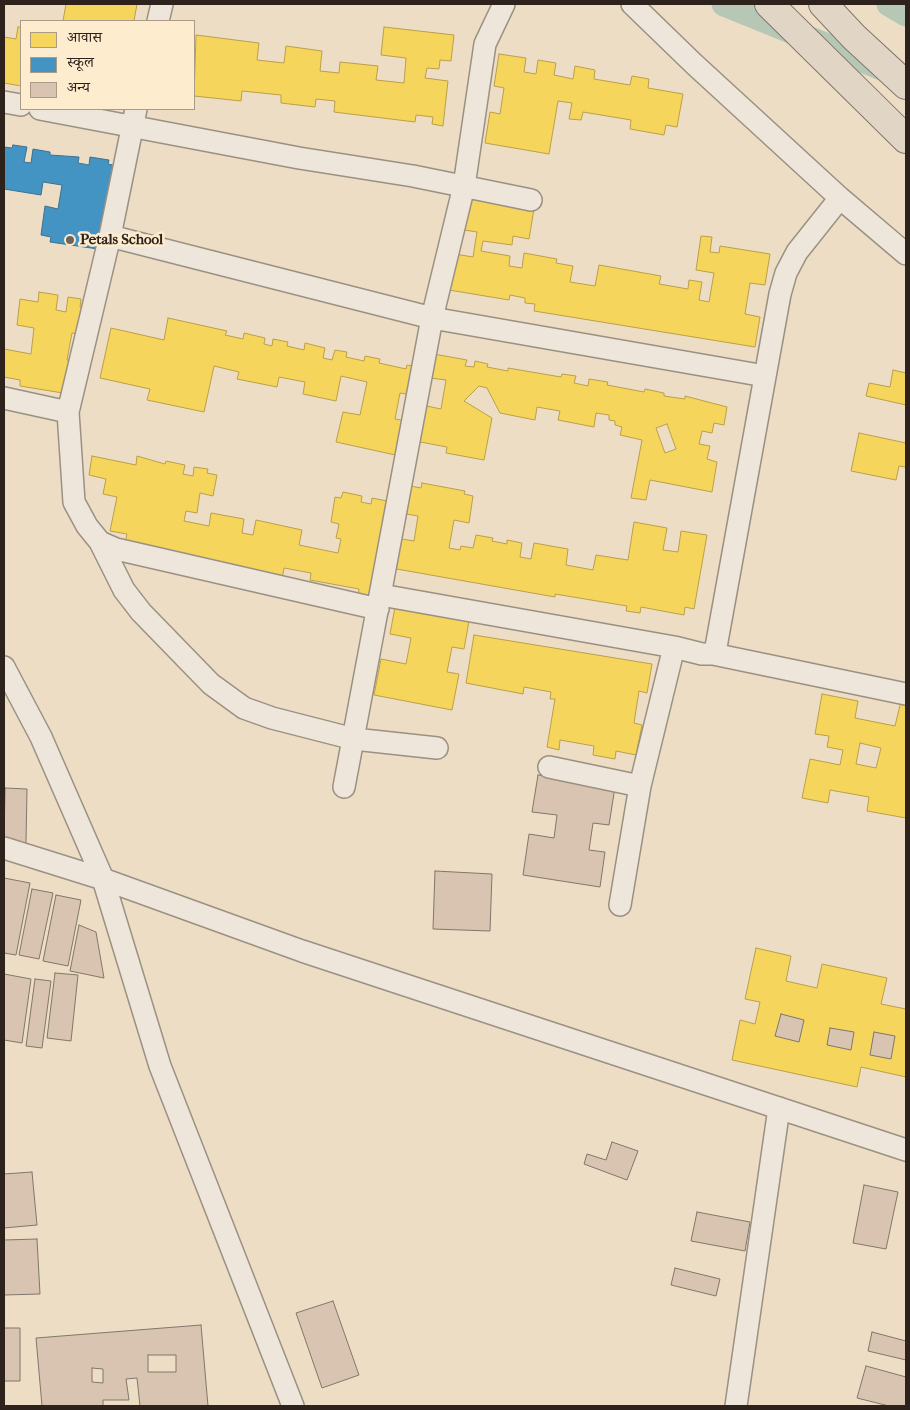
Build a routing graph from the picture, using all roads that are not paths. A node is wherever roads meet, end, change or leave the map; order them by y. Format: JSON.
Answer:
{"nodes":[{"id":1,"x":162,"y":4,"type":"edge"},
{"id":2,"x":504,"y":4,"type":"edge"},
{"id":3,"x":632,"y":4,"type":"edge"},
{"id":4,"x":769,"y":4,"type":"edge"},
{"id":5,"x":823,"y":4,"type":"edge"},
{"id":6,"x":158,"y":20,"type":"edge"},
{"id":7,"x":906,"y":85,"type":"edge"},
{"id":8,"x":4,"y":102,"type":"edge"},
{"id":9,"x":20,"y":105,"type":"edge"},
{"id":10,"x":52,"y":110,"type":"edge"},
{"id":11,"x":134,"y":117,"type":"edge"},
{"id":12,"x":906,"y":139,"type":"edge"},
{"id":13,"x":464,"y":186,"type":"junction"},
{"id":14,"x":840,"y":198,"type":"junction"},
{"id":15,"x":531,"y":200,"type":"dead end"},
{"id":16,"x":110,"y":236,"type":"junction"},
{"id":17,"x":906,"y":254,"type":"edge"},
{"id":18,"x":432,"y":318,"type":"junction"},
{"id":19,"x":765,"y":376,"type":"junction"},
{"id":20,"x":4,"y":398,"type":"edge"},
{"id":21,"x":68,"y":412,"type":"junction"},
{"id":22,"x":100,"y":542,"type":"junction"},
{"id":23,"x":379,"y":602,"type":"junction"},
{"id":24,"x":674,"y":647,"type":"junction"},
{"id":25,"x":713,"y":654,"type":"junction"},
{"id":26,"x":4,"y":667,"type":"edge"},
{"id":27,"x":906,"y":694,"type":"edge"},
{"id":28,"x":354,"y":739,"type":"junction"},
{"id":29,"x":438,"y":748,"type":"dead end"},
{"id":30,"x":549,"y":767,"type":"dead end"},
{"id":31,"x":640,"y":786,"type":"junction"},
{"id":32,"x":344,"y":787,"type":"dead end"},
{"id":33,"x":4,"y":848,"type":"edge"},
{"id":34,"x":103,"y":879,"type":"junction"},
{"id":35,"x":620,"y":904,"type":"dead end"},
{"id":36,"x":779,"y":1108,"type":"junction"},
{"id":37,"x":906,"y":1150,"type":"edge"},
{"id":38,"x":293,"y":1406,"type":"edge"},
{"id":39,"x":736,"y":1406,"type":"edge"}],
"edges":[{"from":1,"to":6,"type":"street"},
{"from":2,"to":13,"type":"street"},
{"from":3,"to":14,"type":"street"},
{"from":4,"to":12,"type":"highway"},
{"from":5,"to":7,"type":"highway"},
{"from":8,"to":9,"type":"street"},
{"from":10,"to":11,"type":"street"},
{"from":11,"to":13,"type":"street"},
{"from":11,"to":16,"type":"street"},
{"from":13,"to":15,"type":"street"},
{"from":13,"to":18,"type":"street"},
{"from":14,"to":17,"type":"street"},
{"from":14,"to":19,"type":"street"},
{"from":16,"to":18,"type":"street"},
{"from":16,"to":21,"type":"street"},
{"from":18,"to":19,"type":"street"},
{"from":18,"to":23,"type":"street"},
{"from":19,"to":25,"type":"street"},
{"from":20,"to":21,"type":"street"},
{"from":21,"to":22,"type":"street"},
{"from":22,"to":23,"type":"street"},
{"from":22,"to":28,"type":"street"},
{"from":23,"to":24,"type":"street"},
{"from":23,"to":28,"type":"street"},
{"from":24,"to":25,"type":"street"},
{"from":24,"to":31,"type":"street"},
{"from":25,"to":27,"type":"street"},
{"from":26,"to":34,"type":"street"},
{"from":28,"to":29,"type":"street"},
{"from":28,"to":32,"type":"street"},
{"from":30,"to":31,"type":"street"},
{"from":31,"to":35,"type":"street"},
{"from":33,"to":34,"type":"street"},
{"from":34,"to":36,"type":"street"},
{"from":34,"to":38,"type":"street"},
{"from":36,"to":37,"type":"street"},
{"from":36,"to":39,"type":"street"}]}
